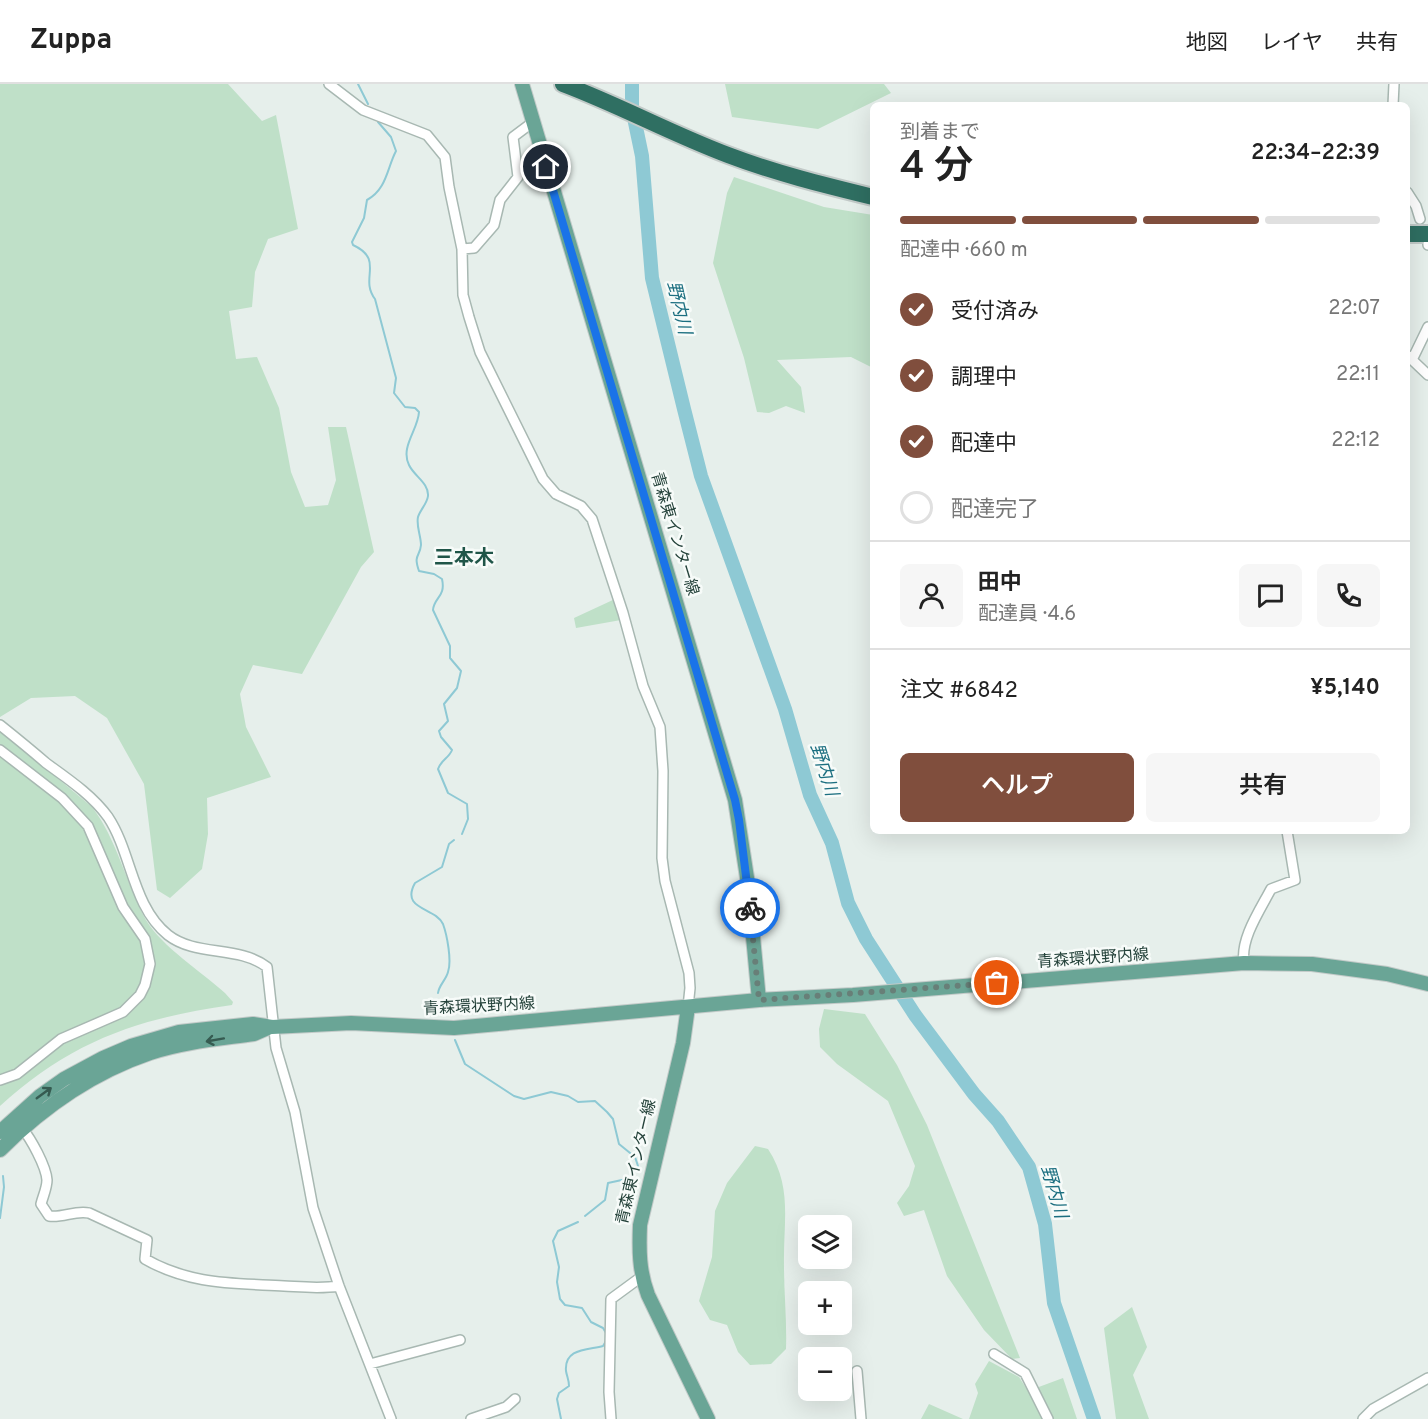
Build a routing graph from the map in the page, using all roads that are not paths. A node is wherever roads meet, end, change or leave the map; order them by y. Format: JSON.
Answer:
{"nodes":[{"id":1,"x":329,"y":84,"type":"edge"},
{"id":2,"x":522,"y":84,"type":"edge"},
{"id":3,"x":563,"y":84,"type":"edge"},
{"id":4,"x":1394,"y":84,"type":"edge"},
{"id":5,"x":1393,"y":102,"type":"edge"},
{"id":6,"x":533,"y":122,"type":"junction"},
{"id":7,"x":870,"y":196,"type":"edge"},
{"id":8,"x":1410,"y":198,"type":"edge"},
{"id":9,"x":1424,"y":227,"type":"edge"},
{"id":10,"x":1410,"y":233,"type":"edge"},
{"id":11,"x":462,"y":249,"type":"junction"},
{"id":12,"x":1428,"y":327,"type":"edge"},
{"id":13,"x":1410,"y":356,"type":"edge"},
{"id":14,"x":1410,"y":359,"type":"edge"},
{"id":15,"x":1428,"y":375,"type":"edge"},
{"id":16,"x":0,"y":725,"type":"edge"},
{"id":17,"x":0,"y":750,"type":"edge"},
{"id":18,"x":1287,"y":834,"type":"edge"},
{"id":19,"x":1244,"y":963,"type":"junction"},
{"id":20,"x":1428,"y":984,"type":"edge"},
{"id":21,"x":759,"y":1000,"type":"junction"},
{"id":22,"x":687,"y":1007,"type":"junction"},
{"id":23,"x":272,"y":1027,"type":"junction"},
{"id":24,"x":0,"y":1080,"type":"edge"},
{"id":25,"x":22,"y":1128,"type":"junction"},
{"id":26,"x":0,"y":1132,"type":"edge"},
{"id":27,"x":0,"y":1150,"type":"edge"},
{"id":28,"x":641,"y":1277,"type":"junction"},
{"id":29,"x":339,"y":1286,"type":"junction"},
{"id":30,"x":460,"y":1340,"type":"dead end"},
{"id":31,"x":994,"y":1354,"type":"dead end"},
{"id":32,"x":370,"y":1364,"type":"junction"},
{"id":33,"x":857,"y":1371,"type":"dead end"},
{"id":34,"x":1428,"y":1378,"type":"edge"},
{"id":35,"x":515,"y":1399,"type":"dead end"},
{"id":36,"x":391,"y":1419,"type":"edge"},
{"id":37,"x":471,"y":1419,"type":"edge"},
{"id":38,"x":611,"y":1419,"type":"edge"},
{"id":39,"x":708,"y":1419,"type":"edge"},
{"id":40,"x":861,"y":1419,"type":"edge"},
{"id":41,"x":1048,"y":1419,"type":"edge"},
{"id":42,"x":1363,"y":1419,"type":"edge"}],
"edges":[{"from":1,"to":11,"type":"street"},
{"from":2,"to":6,"type":"main road","name":"青森東インター線"},
{"from":3,"to":7,"type":"highway"},
{"from":4,"to":5,"type":"street"},
{"from":6,"to":11,"type":"street"},
{"from":6,"to":21,"type":"main road","name":"青森東インター線"},
{"from":8,"to":9,"type":"street"},
{"from":9,"to":10,"type":"highway"},
{"from":11,"to":22,"type":"street"},
{"from":12,"to":13,"type":"street"},
{"from":14,"to":15,"type":"street"},
{"from":16,"to":23,"type":"street"},
{"from":17,"to":24,"type":"street"},
{"from":18,"to":19,"type":"street"},
{"from":19,"to":20,"type":"main road","name":"青森環状野内線"},
{"from":19,"to":21,"type":"main road","name":"青森環状野内線"},
{"from":21,"to":22,"type":"main road","name":"青森環状野内線"},
{"from":22,"to":23,"type":"main road","name":"青森環状野内線"},
{"from":22,"to":28,"type":"main road","name":"青森東インター線"},
{"from":23,"to":25,"type":"main road","name":"青森環状野内線","one_way":true},
{"from":26,"to":23,"type":"main road","name":"青森環状野内線","one_way":true},
{"from":23,"to":29,"type":"street"},
{"from":25,"to":27,"type":"main road","name":"青森環状野内線"},
{"from":25,"to":29,"type":"street"},
{"from":28,"to":38,"type":"street"},
{"from":28,"to":39,"type":"main road","name":"青森東インター線"},
{"from":29,"to":32,"type":"street"},
{"from":30,"to":32,"type":"street"},
{"from":31,"to":41,"type":"street"},
{"from":32,"to":36,"type":"street"},
{"from":33,"to":40,"type":"street"},
{"from":34,"to":42,"type":"street"},
{"from":35,"to":37,"type":"street"}]}
